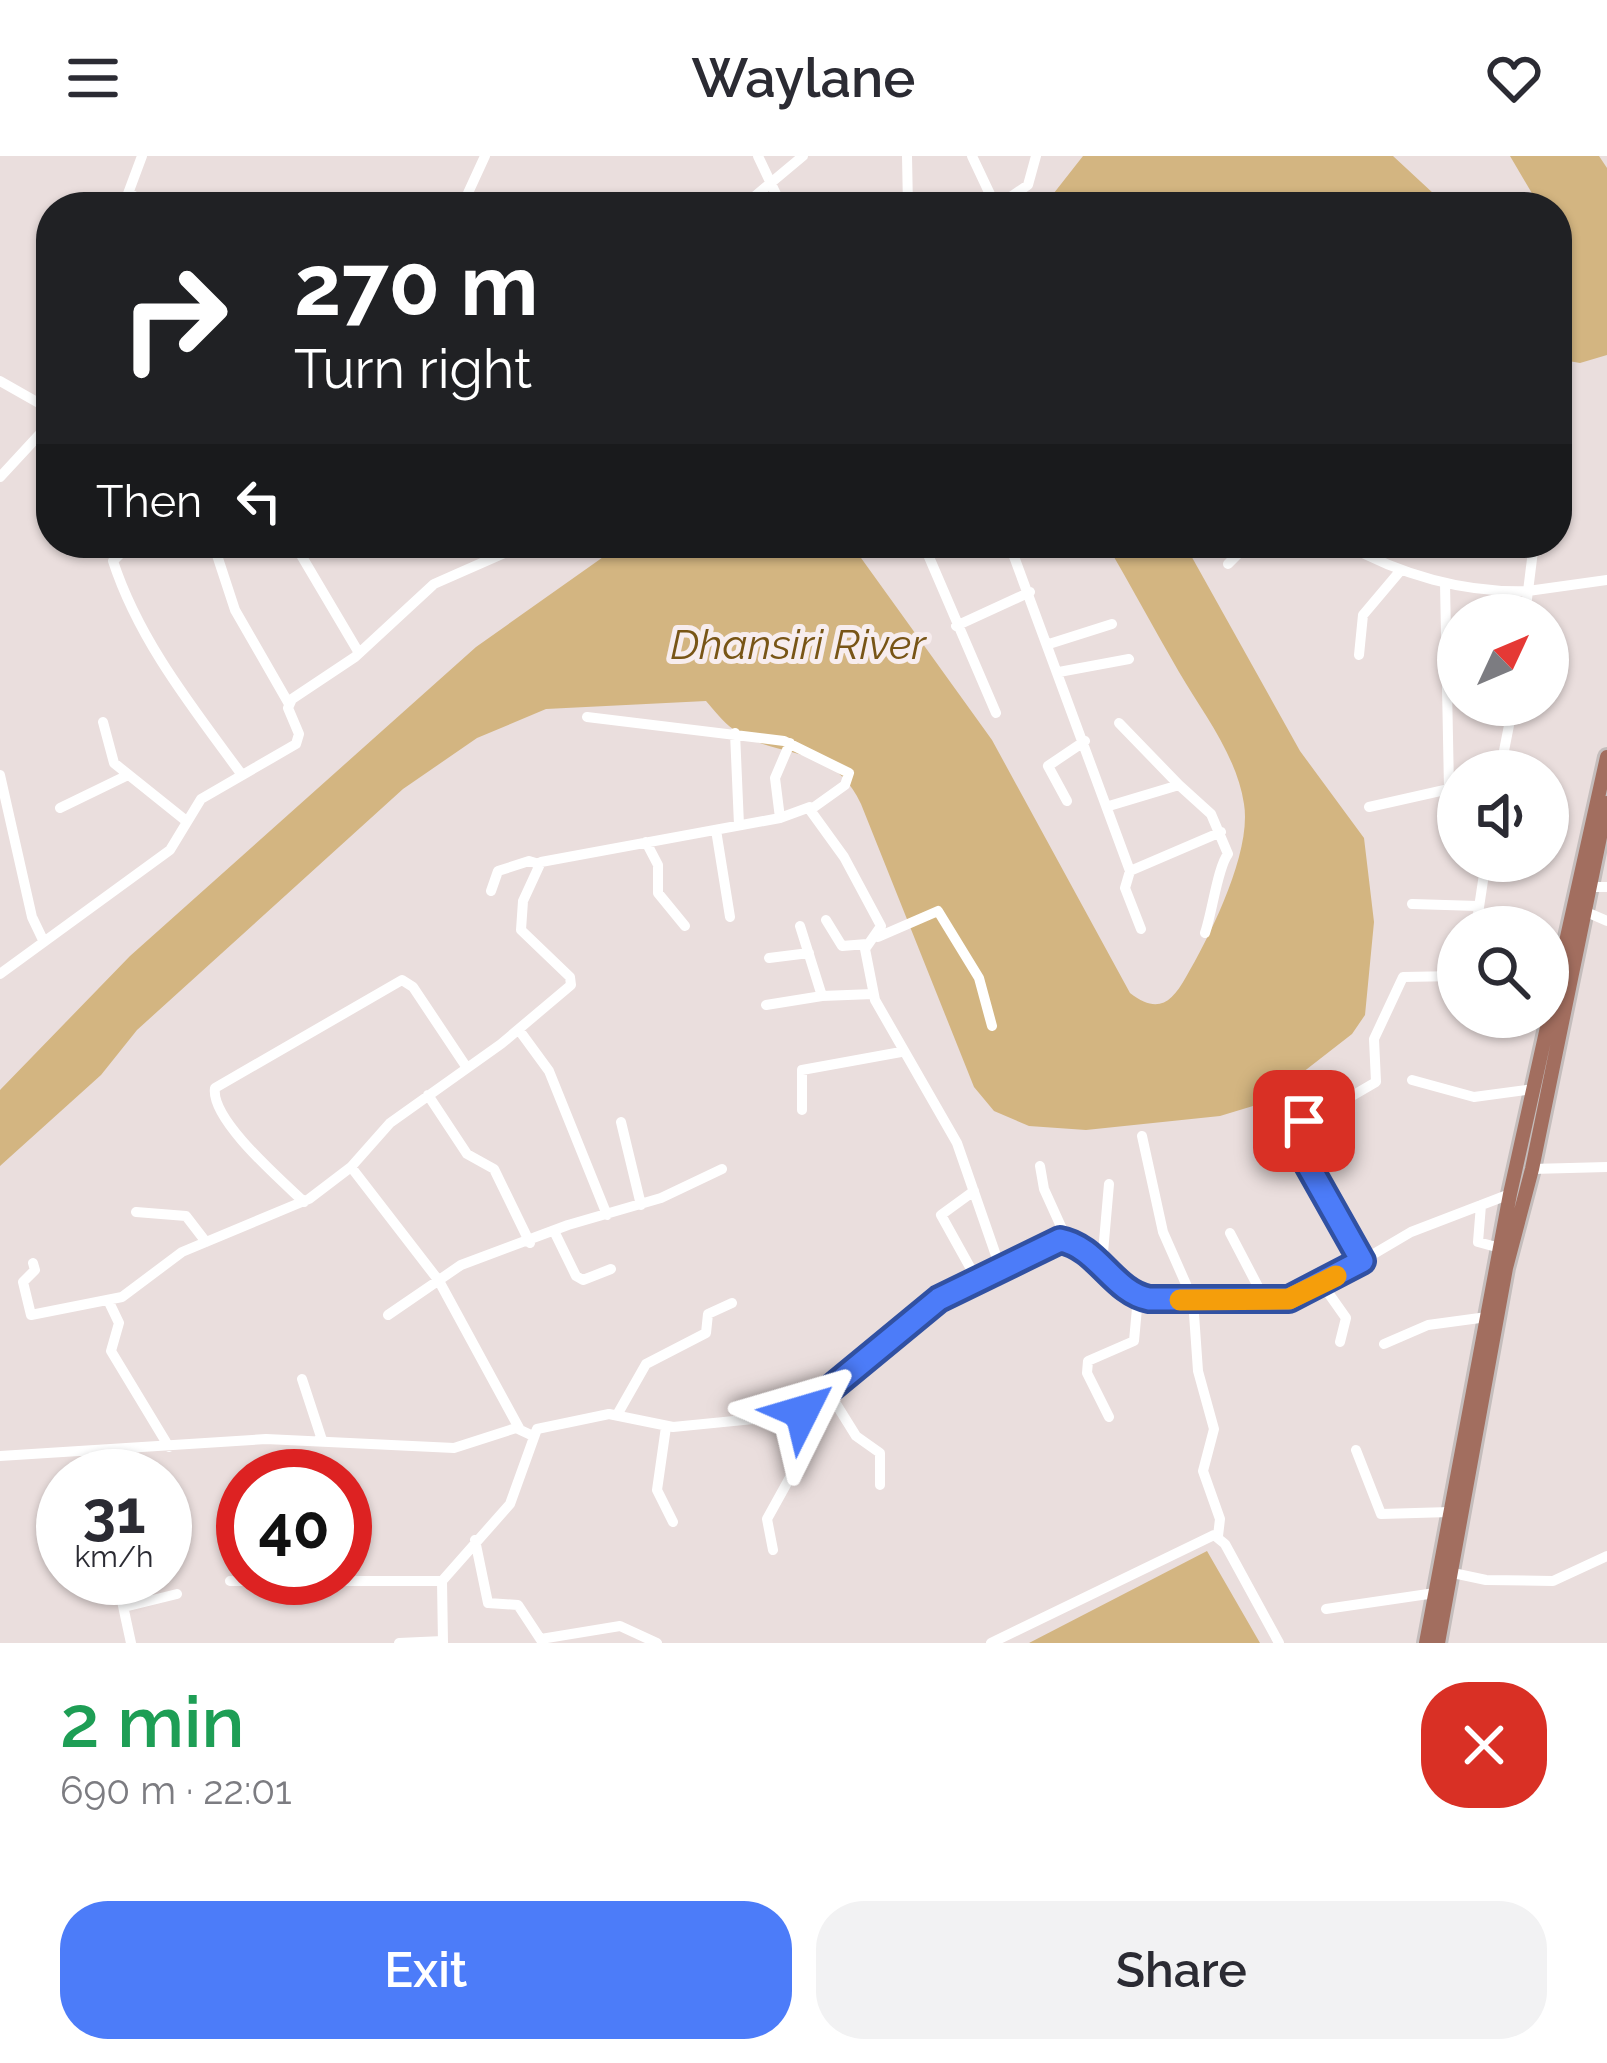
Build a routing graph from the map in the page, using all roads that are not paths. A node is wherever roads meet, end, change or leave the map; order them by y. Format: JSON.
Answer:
{"nodes":[{"id":1,"x":142,"y":156,"type":"edge"},
{"id":2,"x":485,"y":156,"type":"edge"},
{"id":3,"x":758,"y":156,"type":"edge"},
{"id":4,"x":803,"y":156,"type":"edge"},
{"id":5,"x":907,"y":156,"type":"edge"},
{"id":6,"x":972,"y":156,"type":"edge"},
{"id":7,"x":1036,"y":156,"type":"edge"},
{"id":8,"x":769,"y":183,"type":"junction"},
{"id":9,"x":128,"y":192,"type":"edge"},
{"id":10,"x":468,"y":192,"type":"edge"},
{"id":11,"x":759,"y":192,"type":"edge"},
{"id":12,"x":774,"y":192,"type":"edge"},
{"id":13,"x":908,"y":192,"type":"edge"},
{"id":14,"x":989,"y":192,"type":"edge"},
{"id":15,"x":1018,"y":192,"type":"edge"},
{"id":16,"x":0,"y":381,"type":"edge"},
{"id":17,"x":36,"y":401,"type":"edge"},
{"id":18,"x":36,"y":438,"type":"edge"},
{"id":19,"x":0,"y":476,"type":"edge"},
{"id":20,"x":116,"y":558,"type":"edge"},
{"id":21,"x":218,"y":558,"type":"edge"},
{"id":22,"x":304,"y":558,"type":"edge"},
{"id":23,"x":492,"y":558,"type":"edge"},
{"id":24,"x":929,"y":558,"type":"edge"},
{"id":25,"x":1015,"y":558,"type":"edge"},
{"id":26,"x":1234,"y":558,"type":"edge"},
{"id":27,"x":1374,"y":558,"type":"edge"},
{"id":28,"x":1380,"y":558,"type":"edge"},
{"id":29,"x":1532,"y":558,"type":"edge"},
{"id":30,"x":1380,"y":561,"type":"junction"},
{"id":31,"x":1228,"y":564,"type":"dead end"},
{"id":32,"x":1401,"y":570,"type":"junction"},
{"id":33,"x":1607,"y":580,"type":"edge"},
{"id":34,"x":1445,"y":583,"type":"junction"},
{"id":35,"x":1528,"y":591,"type":"junction"},
{"id":36,"x":1030,"y":592,"type":"junction"},
{"id":37,"x":1528,"y":594,"type":"edge"},
{"id":38,"x":1112,"y":624,"type":"dead end"},
{"id":39,"x":956,"y":626,"type":"junction"},
{"id":40,"x":1048,"y":644,"type":"junction"},
{"id":41,"x":359,"y":653,"type":"junction"},
{"id":42,"x":1358,"y":655,"type":"dead end"},
{"id":43,"x":1129,"y":659,"type":"dead end"},
{"id":44,"x":1059,"y":672,"type":"junction"},
{"id":45,"x":289,"y":704,"type":"junction"},
{"id":46,"x":995,"y":713,"type":"dead end"},
{"id":47,"x":587,"y":717,"type":"dead end"},
{"id":48,"x":103,"y":722,"type":"dead end"},
{"id":49,"x":1119,"y":723,"type":"dead end"},
{"id":50,"x":735,"y":734,"type":"junction"},
{"id":51,"x":1085,"y":741,"type":"junction"},
{"id":52,"x":790,"y":743,"type":"junction"},
{"id":53,"x":1452,"y":750,"type":"edge"},
{"id":54,"x":1607,"y":757,"type":"edge"},
{"id":55,"x":0,"y":775,"type":"edge"},
{"id":56,"x":128,"y":775,"type":"junction"},
{"id":57,"x":242,"y":775,"type":"junction"},
{"id":58,"x":1179,"y":785,"type":"junction"},
{"id":59,"x":1437,"y":793,"type":"edge"},
{"id":60,"x":1066,"y":801,"type":"dead end"},
{"id":61,"x":1607,"y":803,"type":"edge"},
{"id":62,"x":1109,"y":806,"type":"junction"},
{"id":63,"x":810,"y":807,"type":"junction"},
{"id":64,"x":1369,"y":807,"type":"dead end"},
{"id":65,"x":59,"y":808,"type":"dead end"},
{"id":66,"x":780,"y":818,"type":"junction"},
{"id":67,"x":185,"y":820,"type":"junction"},
{"id":68,"x":739,"y":825,"type":"junction"},
{"id":69,"x":716,"y":830,"type":"junction"},
{"id":70,"x":1221,"y":832,"type":"junction"},
{"id":71,"x":646,"y":842,"type":"junction"},
{"id":72,"x":539,"y":864,"type":"junction"},
{"id":73,"x":1130,"y":872,"type":"junction"},
{"id":74,"x":1482,"y":882,"type":"edge"},
{"id":75,"x":1587,"y":887,"type":"junction"},
{"id":76,"x":1607,"y":887,"type":"edge"},
{"id":77,"x":491,"y":891,"type":"dead end"},
{"id":78,"x":1412,"y":904,"type":"dead end"},
{"id":79,"x":1478,"y":906,"type":"joint"},
{"id":80,"x":1569,"y":910,"type":"edge"},
{"id":81,"x":1584,"y":911,"type":"junction"},
{"id":82,"x":730,"y":916,"type":"dead end"},
{"id":83,"x":826,"y":920,"type":"dead end"},
{"id":84,"x":1607,"y":921,"type":"edge"},
{"id":85,"x":685,"y":926,"type":"dead end"},
{"id":86,"x":800,"y":926,"type":"dead end"},
{"id":87,"x":1141,"y":929,"type":"dead end"},
{"id":88,"x":1204,"y":933,"type":"dead end"},
{"id":89,"x":43,"y":940,"type":"junction"},
{"id":90,"x":871,"y":941,"type":"junction"},
{"id":91,"x":808,"y":952,"type":"junction"},
{"id":92,"x":769,"y":958,"type":"dead end"},
{"id":93,"x":0,"y":974,"type":"edge"},
{"id":94,"x":1437,"y":976,"type":"edge"},
{"id":95,"x":873,"y":994,"type":"junction"},
{"id":96,"x":822,"y":996,"type":"junction"},
{"id":97,"x":766,"y":1005,"type":"dead end"},
{"id":98,"x":992,"y":1026,"type":"dead end"},
{"id":99,"x":519,"y":1030,"type":"junction"},
{"id":100,"x":1542,"y":1038,"type":"edge"},
{"id":101,"x":902,"y":1052,"type":"junction"},
{"id":102,"x":467,"y":1068,"type":"junction"},
{"id":103,"x":1412,"y":1081,"type":"dead end"},
{"id":104,"x":1534,"y":1089,"type":"junction"},
{"id":105,"x":428,"y":1096,"type":"junction"},
{"id":106,"x":802,"y":1110,"type":"dead end"},
{"id":107,"x":621,"y":1122,"type":"dead end"},
{"id":108,"x":1142,"y":1136,"type":"dead end"},
{"id":109,"x":1040,"y":1166,"type":"dead end"},
{"id":110,"x":351,"y":1167,"type":"junction"},
{"id":111,"x":1607,"y":1167,"type":"edge"},
{"id":112,"x":722,"y":1169,"type":"dead end"},
{"id":113,"x":1532,"y":1169,"type":"junction"},
{"id":114,"x":1109,"y":1184,"type":"dead end"},
{"id":115,"x":974,"y":1191,"type":"junction"},
{"id":116,"x":1510,"y":1194,"type":"junction"},
{"id":117,"x":304,"y":1202,"type":"junction"},
{"id":118,"x":641,"y":1205,"type":"junction"},
{"id":119,"x":1481,"y":1205,"type":"junction"},
{"id":120,"x":136,"y":1212,"type":"dead end"},
{"id":121,"x":607,"y":1215,"type":"junction"},
{"id":122,"x":554,"y":1231,"type":"junction"},
{"id":123,"x":1230,"y":1233,"type":"dead end"},
{"id":124,"x":206,"y":1242,"type":"junction"},
{"id":125,"x":1067,"y":1242,"type":"junction"},
{"id":126,"x":530,"y":1243,"type":"junction"},
{"id":127,"x":1500,"y":1248,"type":"junction"},
{"id":128,"x":1362,"y":1261,"type":"junction"},
{"id":129,"x":33,"y":1263,"type":"dead end"},
{"id":130,"x":1102,"y":1264,"type":"junction"},
{"id":131,"x":1000,"y":1267,"type":"junction"},
{"id":132,"x":611,"y":1269,"type":"dead end"},
{"id":133,"x":976,"y":1278,"type":"junction"},
{"id":134,"x":439,"y":1281,"type":"junction"},
{"id":135,"x":1322,"y":1284,"type":"junction"},
{"id":136,"x":1138,"y":1297,"type":"junction"},
{"id":137,"x":108,"y":1300,"type":"junction"},
{"id":138,"x":1193,"y":1300,"type":"junction"},
{"id":139,"x":1265,"y":1300,"type":"junction"},
{"id":140,"x":732,"y":1303,"type":"dead end"},
{"id":141,"x":388,"y":1315,"type":"dead end"},
{"id":142,"x":1487,"y":1317,"type":"junction"},
{"id":143,"x":1340,"y":1342,"type":"dead end"},
{"id":144,"x":1384,"y":1344,"type":"dead end"},
{"id":145,"x":302,"y":1379,"type":"dead end"},
{"id":146,"x":828,"y":1391,"type":"junction"},
{"id":147,"x":616,"y":1415,"type":"junction"},
{"id":148,"x":1109,"y":1417,"type":"dead end"},
{"id":149,"x":779,"y":1418,"type":"junction"},
{"id":150,"x":666,"y":1427,"type":"junction"},
{"id":151,"x":525,"y":1431,"type":"junction"},
{"id":152,"x":322,"y":1440,"type":"junction"},
{"id":153,"x":169,"y":1448,"type":"junction"},
{"id":154,"x":143,"y":1449,"type":"edge"},
{"id":155,"x":1356,"y":1450,"type":"dead end"},
{"id":156,"x":36,"y":1454,"type":"edge"},
{"id":157,"x":0,"y":1456,"type":"edge"},
{"id":158,"x":880,"y":1484,"type":"dead end"},
{"id":159,"x":1450,"y":1513,"type":"junction"},
{"id":160,"x":674,"y":1522,"type":"dead end"},
{"id":161,"x":1218,"y":1536,"type":"junction"},
{"id":162,"x":476,"y":1540,"type":"junction"},
{"id":163,"x":773,"y":1550,"type":"dead end"},
{"id":164,"x":1607,"y":1556,"type":"edge"},
{"id":165,"x":1453,"y":1573,"type":"junction"},
{"id":166,"x":372,"y":1581,"type":"edge"},
{"id":167,"x":442,"y":1581,"type":"junction"},
{"id":168,"x":1435,"y":1593,"type":"junction"},
{"id":169,"x":132,"y":1605,"type":"edge"},
{"id":170,"x":124,"y":1607,"type":"joint"},
{"id":171,"x":1326,"y":1609,"type":"dead end"},
{"id":172,"x":542,"y":1641,"type":"edge"},
{"id":173,"x":443,"y":1642,"type":"edge"},
{"id":174,"x":130,"y":1643,"type":"edge"},
{"id":175,"x":399,"y":1643,"type":"edge"},
{"id":176,"x":657,"y":1643,"type":"edge"},
{"id":177,"x":991,"y":1643,"type":"edge"},
{"id":178,"x":1279,"y":1643,"type":"edge"},
{"id":179,"x":1426,"y":1643,"type":"edge"},
{"id":180,"x":1438,"y":1643,"type":"edge"}],
"edges":[{"from":1,"to":9,"type":"street"},
{"from":2,"to":10,"type":"street"},
{"from":3,"to":8,"type":"street"},
{"from":4,"to":8,"type":"street"},
{"from":5,"to":13,"type":"street"},
{"from":6,"to":14,"type":"street"},
{"from":7,"to":15,"type":"street"},
{"from":8,"to":11,"type":"street"},
{"from":8,"to":12,"type":"street"},
{"from":16,"to":17,"type":"street"},
{"from":18,"to":19,"type":"street"},
{"from":20,"to":57,"type":"street"},
{"from":21,"to":45,"type":"street"},
{"from":22,"to":41,"type":"street"},
{"from":23,"to":41,"type":"street"},
{"from":24,"to":39,"type":"street"},
{"from":25,"to":36,"type":"street"},
{"from":26,"to":31,"type":"street"},
{"from":27,"to":30,"type":"street"},
{"from":28,"to":30,"type":"street"},
{"from":29,"to":35,"type":"street"},
{"from":30,"to":32,"type":"street"},
{"from":32,"to":34,"type":"street"},
{"from":32,"to":42,"type":"street"},
{"from":33,"to":35,"type":"street"},
{"from":34,"to":35,"type":"street"},
{"from":34,"to":53,"type":"street"},
{"from":35,"to":37,"type":"street"},
{"from":36,"to":39,"type":"street"},
{"from":36,"to":40,"type":"street"},
{"from":38,"to":40,"type":"street"},
{"from":39,"to":46,"type":"street"},
{"from":40,"to":44,"type":"street"},
{"from":41,"to":45,"type":"street"},
{"from":43,"to":44,"type":"street"},
{"from":44,"to":51,"type":"street"},
{"from":45,"to":57,"type":"street"},
{"from":47,"to":50,"type":"street"},
{"from":48,"to":56,"type":"street"},
{"from":49,"to":58,"type":"street"},
{"from":50,"to":52,"type":"street"},
{"from":50,"to":68,"type":"street"},
{"from":51,"to":60,"type":"street"},
{"from":51,"to":62,"type":"street"},
{"from":52,"to":63,"type":"street"},
{"from":52,"to":66,"type":"street"},
{"from":54,"to":80,"type":"main road"},
{"from":55,"to":89,"type":"street"},
{"from":56,"to":65,"type":"street"},
{"from":56,"to":67,"type":"street"},
{"from":57,"to":67,"type":"street"},
{"from":58,"to":62,"type":"street"},
{"from":58,"to":70,"type":"street"},
{"from":59,"to":64,"type":"street"},
{"from":61,"to":75,"type":"main road"},
{"from":62,"to":73,"type":"street"},
{"from":63,"to":66,"type":"street"},
{"from":63,"to":90,"type":"street"},
{"from":66,"to":68,"type":"street"},
{"from":67,"to":89,"type":"street"},
{"from":68,"to":69,"type":"street"},
{"from":69,"to":71,"type":"street"},
{"from":69,"to":82,"type":"street"},
{"from":70,"to":73,"type":"street"},
{"from":70,"to":88,"type":"street"},
{"from":71,"to":72,"type":"street"},
{"from":71,"to":85,"type":"street"},
{"from":72,"to":77,"type":"street"},
{"from":72,"to":99,"type":"street"},
{"from":73,"to":87,"type":"street"},
{"from":74,"to":79,"type":"street"},
{"from":75,"to":76,"type":"street"},
{"from":75,"to":81,"type":"main road"},
{"from":78,"to":79,"type":"street"},
{"from":81,"to":84,"type":"street"},
{"from":81,"to":113,"type":"main road"},
{"from":83,"to":90,"type":"street"},
{"from":86,"to":91,"type":"street"},
{"from":89,"to":93,"type":"street"},
{"from":90,"to":95,"type":"street"},
{"from":90,"to":98,"type":"street"},
{"from":91,"to":92,"type":"street"},
{"from":91,"to":96,"type":"street"},
{"from":94,"to":128,"type":"street"},
{"from":95,"to":96,"type":"street"},
{"from":95,"to":101,"type":"street"},
{"from":96,"to":97,"type":"street"},
{"from":99,"to":102,"type":"street"},
{"from":99,"to":121,"type":"street"},
{"from":100,"to":104,"type":"main road"},
{"from":101,"to":106,"type":"street"},
{"from":101,"to":115,"type":"street"},
{"from":102,"to":105,"type":"street"},
{"from":102,"to":117,"type":"street"},
{"from":103,"to":104,"type":"street"},
{"from":104,"to":116,"type":"main road"},
{"from":105,"to":110,"type":"street"},
{"from":105,"to":126,"type":"street"},
{"from":107,"to":118,"type":"street"},
{"from":108,"to":138,"type":"street"},
{"from":109,"to":125,"type":"street"},
{"from":110,"to":117,"type":"street"},
{"from":110,"to":134,"type":"street"},
{"from":111,"to":113,"type":"street"},
{"from":112,"to":118,"type":"street"},
{"from":113,"to":165,"type":"main road"},
{"from":114,"to":130,"type":"street"},
{"from":115,"to":131,"type":"street"},
{"from":115,"to":133,"type":"street"},
{"from":116,"to":119,"type":"street"},
{"from":116,"to":127,"type":"main road"},
{"from":117,"to":124,"type":"street"},
{"from":118,"to":121,"type":"street"},
{"from":119,"to":127,"type":"street"},
{"from":119,"to":128,"type":"street"},
{"from":120,"to":124,"type":"street"},
{"from":121,"to":122,"type":"street"},
{"from":122,"to":126,"type":"street"},
{"from":122,"to":132,"type":"street"},
{"from":123,"to":139,"type":"street"},
{"from":124,"to":137,"type":"street"},
{"from":125,"to":130,"type":"street"},
{"from":125,"to":131,"type":"street"},
{"from":126,"to":134,"type":"street"},
{"from":127,"to":142,"type":"main road"},
{"from":128,"to":135,"type":"street"},
{"from":129,"to":137,"type":"street"},
{"from":130,"to":136,"type":"street"},
{"from":131,"to":133,"type":"street"},
{"from":133,"to":146,"type":"street"},
{"from":134,"to":141,"type":"street"},
{"from":134,"to":151,"type":"street"},
{"from":135,"to":139,"type":"street"},
{"from":135,"to":143,"type":"street"},
{"from":136,"to":138,"type":"street"},
{"from":136,"to":148,"type":"street"},
{"from":137,"to":153,"type":"street"},
{"from":138,"to":139,"type":"street"},
{"from":138,"to":161,"type":"street"},
{"from":140,"to":147,"type":"street"},
{"from":142,"to":144,"type":"street"},
{"from":142,"to":159,"type":"main road"},
{"from":145,"to":152,"type":"street"},
{"from":146,"to":149,"type":"street"},
{"from":146,"to":158,"type":"street"},
{"from":147,"to":150,"type":"street"},
{"from":147,"to":151,"type":"street"},
{"from":149,"to":150,"type":"street"},
{"from":149,"to":163,"type":"street"},
{"from":150,"to":160,"type":"street"},
{"from":151,"to":152,"type":"street"},
{"from":151,"to":162,"type":"street"},
{"from":152,"to":153,"type":"street"},
{"from":153,"to":154,"type":"street"},
{"from":155,"to":159,"type":"street"},
{"from":156,"to":157,"type":"street"},
{"from":159,"to":168,"type":"main road"},
{"from":161,"to":177,"type":"street"},
{"from":161,"to":178,"type":"street"},
{"from":162,"to":167,"type":"street"},
{"from":162,"to":172,"type":"street"},
{"from":164,"to":165,"type":"street"},
{"from":165,"to":180,"type":"main road"},
{"from":166,"to":167,"type":"street"},
{"from":167,"to":173,"type":"street"},
{"from":168,"to":171,"type":"street"},
{"from":168,"to":179,"type":"main road"},
{"from":169,"to":170,"type":"street"},
{"from":170,"to":174,"type":"street"},
{"from":172,"to":176,"type":"street"},
{"from":173,"to":175,"type":"street"}]}
